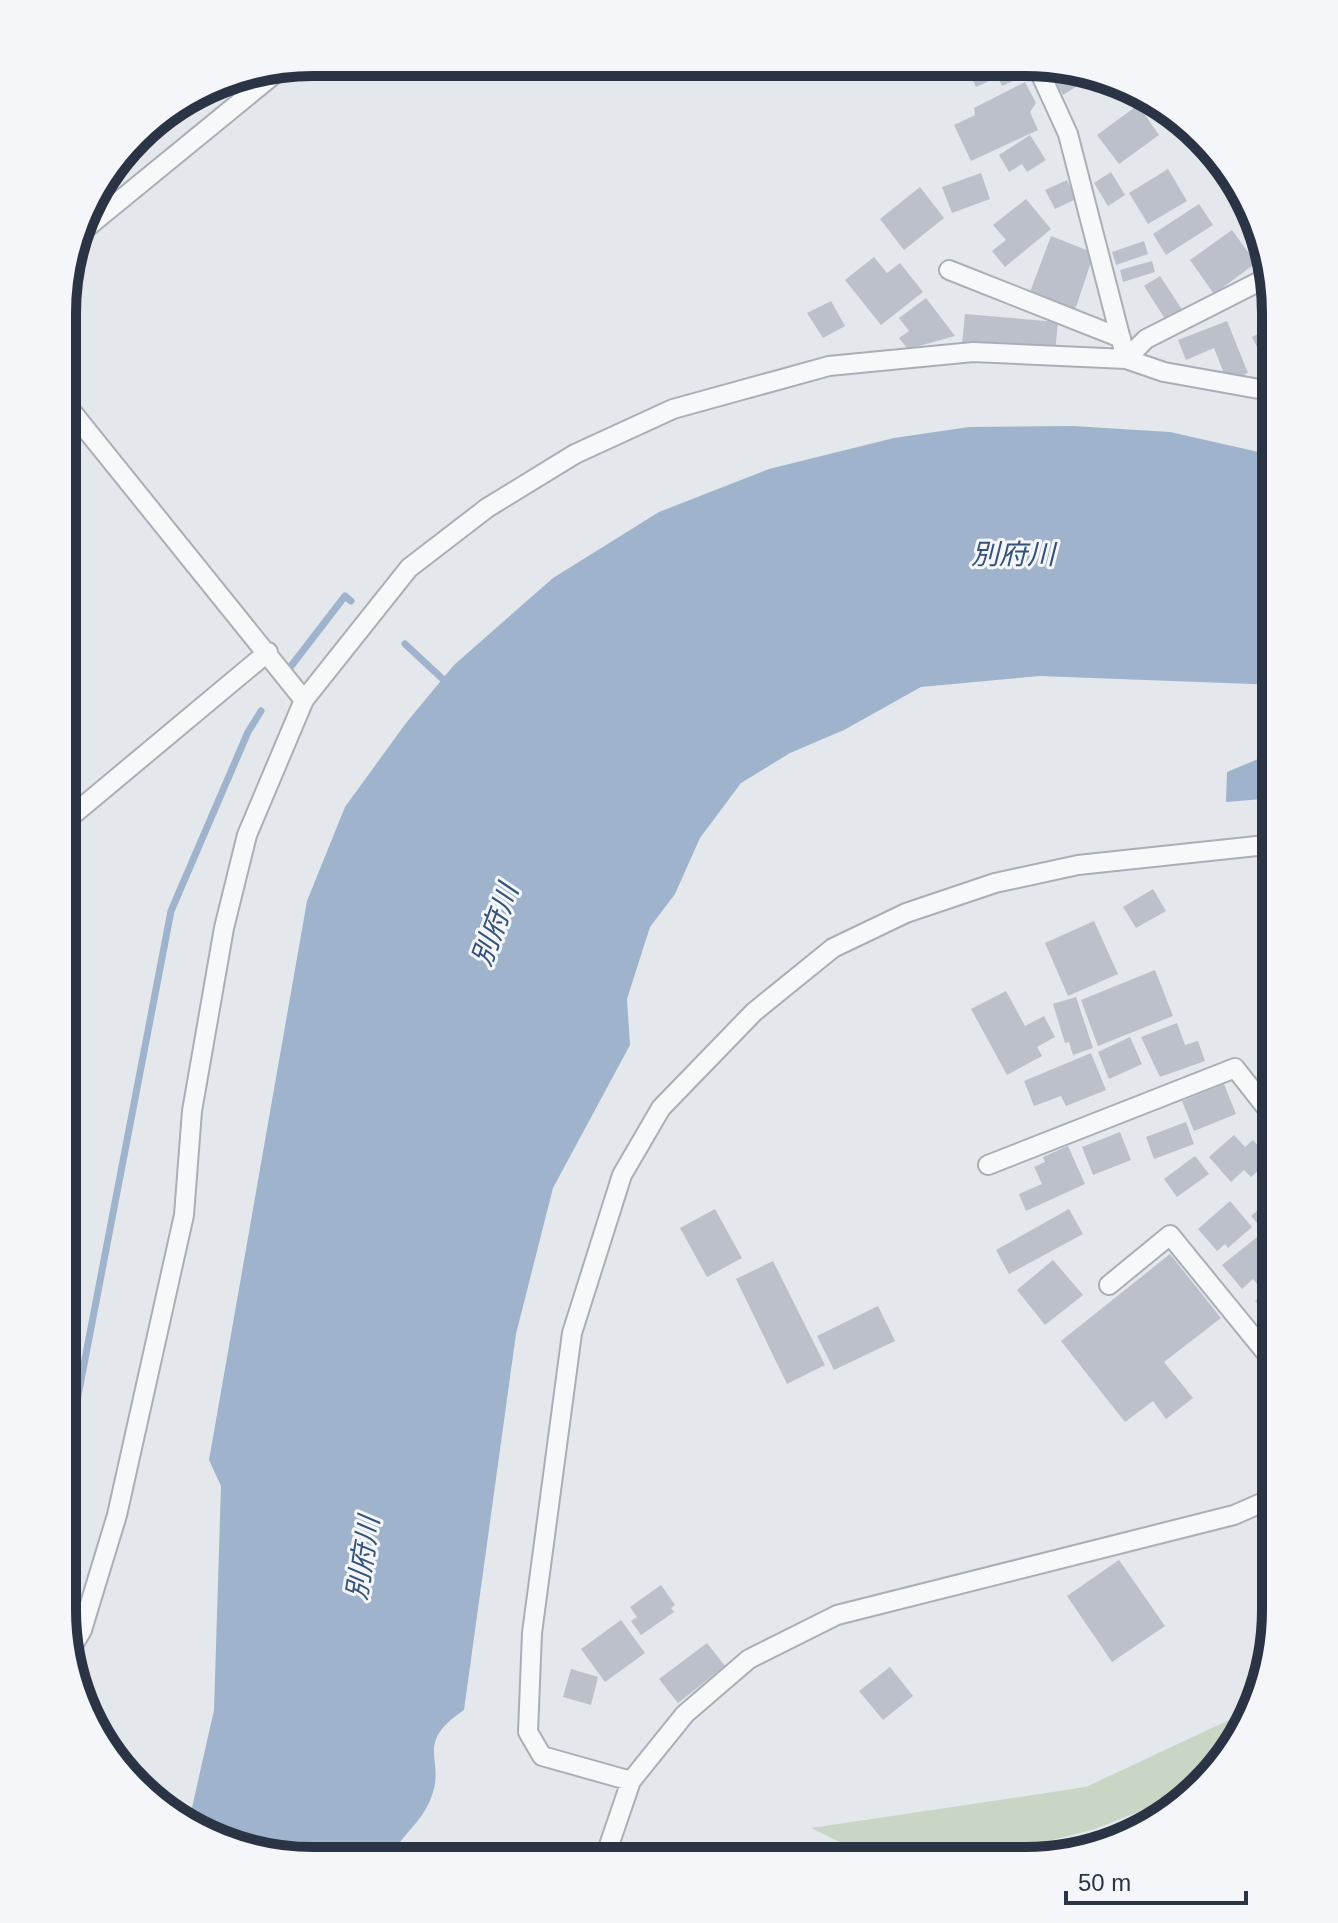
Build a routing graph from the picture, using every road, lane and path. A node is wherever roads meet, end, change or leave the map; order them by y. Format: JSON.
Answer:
{"nodes":[{"id":1,"x":1042,"y":77,"type":"edge"},
{"id":2,"x":265,"y":81,"type":"edge"},
{"id":3,"x":94,"y":221,"type":"edge"},
{"id":4,"x":949,"y":270,"type":"dead end"},
{"id":5,"x":1259,"y":282,"type":"edge"},
{"id":6,"x":1121,"y":338,"type":"junction"},
{"id":7,"x":1126,"y":359,"type":"junction"},
{"id":8,"x":1262,"y":389,"type":"edge"},
{"id":9,"x":76,"y":417,"type":"edge"},
{"id":10,"x":268,"y":652,"type":"junction"},
{"id":11,"x":304,"y":700,"type":"junction"},
{"id":12,"x":76,"y":812,"type":"edge"},
{"id":13,"x":1262,"y":846,"type":"edge"},
{"id":14,"x":1261,"y":1101,"type":"edge"},
{"id":15,"x":988,"y":1165,"type":"dead end"},
{"id":16,"x":1109,"y":1285,"type":"dead end"},
{"id":17,"x":1261,"y":1347,"type":"edge"},
{"id":18,"x":1261,"y":1503,"type":"edge"},
{"id":19,"x":77,"y":1624,"type":"edge"},
{"id":20,"x":82,"y":1630,"type":"junction"},
{"id":21,"x":78,"y":1636,"type":"edge"},
{"id":22,"x":631,"y":1781,"type":"junction"},
{"id":23,"x":608,"y":1847,"type":"edge"}],
"edges":[{"from":1,"to":6,"type":"street"},
{"from":2,"to":3,"type":"street"},
{"from":4,"to":6,"type":"street"},
{"from":5,"to":7,"type":"street"},
{"from":6,"to":7,"type":"street"},
{"from":7,"to":8,"type":"street"},
{"from":7,"to":11,"type":"street"},
{"from":9,"to":10,"type":"street"},
{"from":10,"to":11,"type":"street"},
{"from":10,"to":12,"type":"street"},
{"from":11,"to":20,"type":"street"},
{"from":13,"to":22,"type":"street"},
{"from":14,"to":15,"type":"street"},
{"from":16,"to":17,"type":"street"},
{"from":18,"to":22,"type":"street"},
{"from":19,"to":20,"type":"street"},
{"from":20,"to":21,"type":"street"},
{"from":22,"to":23,"type":"street"}]}
